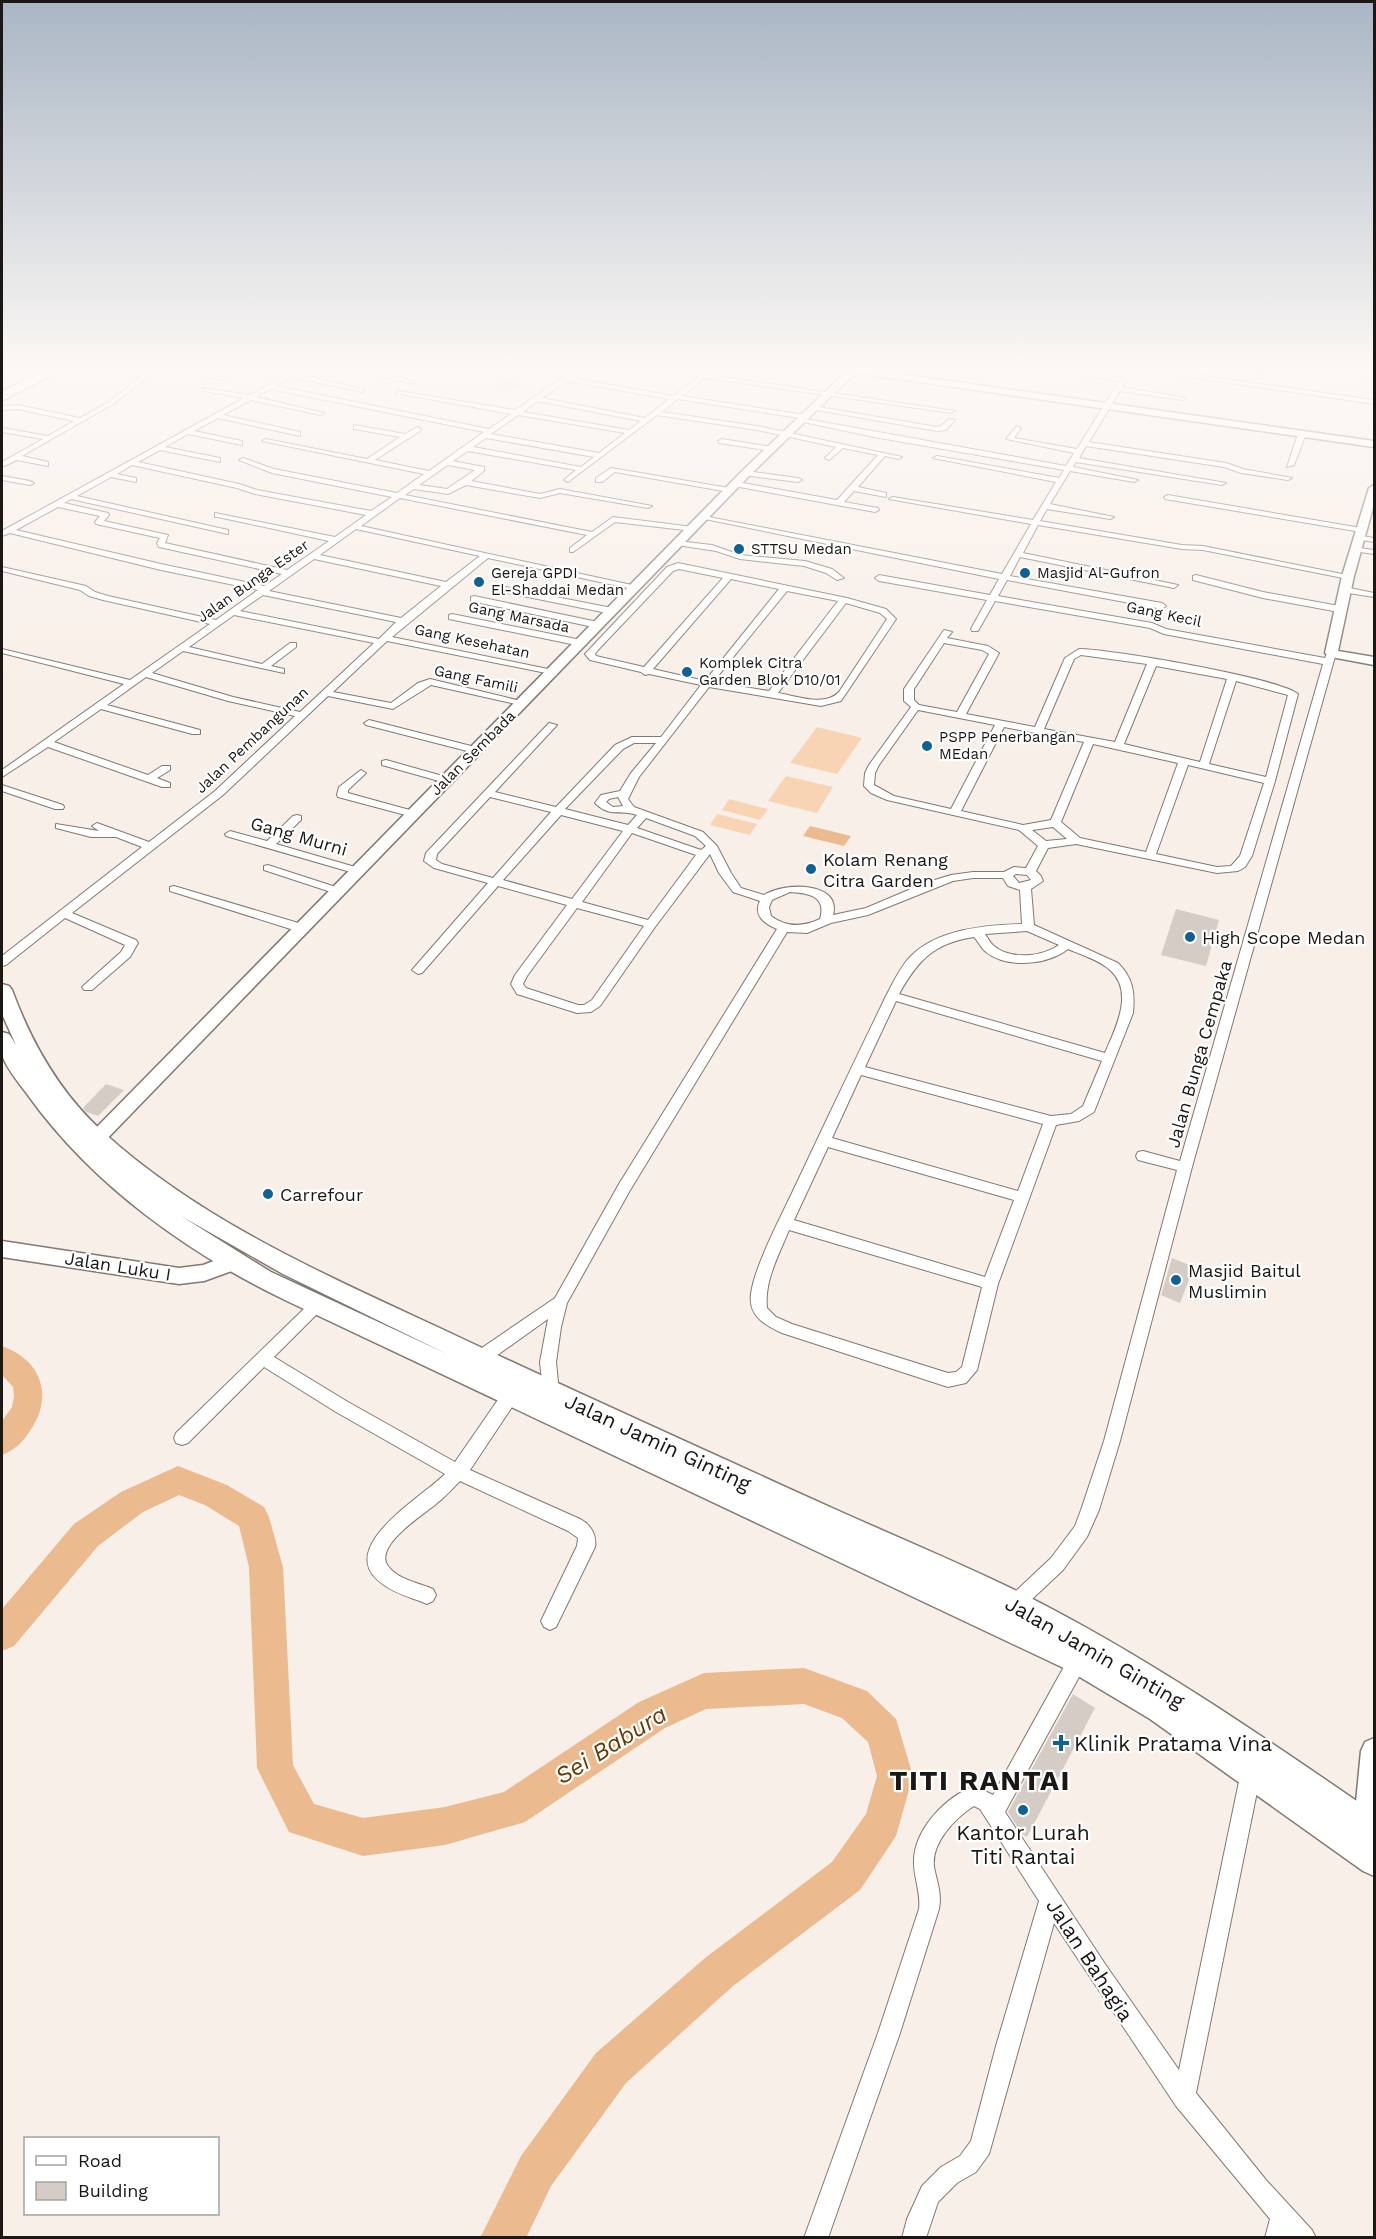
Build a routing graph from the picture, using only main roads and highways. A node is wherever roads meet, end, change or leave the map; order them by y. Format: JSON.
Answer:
{"nodes":[{"id":1,"x":2,"y":990,"type":"edge"},
{"id":2,"x":2,"y":1039,"type":"edge"},
{"id":3,"x":472,"y":1367,"type":"junction"},
{"id":4,"x":545,"y":1400,"type":"junction"},
{"id":5,"x":1370,"y":1842,"type":"edge"}],
"edges":[{"from":1,"to":3,"type":"main road","name":"Jalan Jamin Ginting"},
{"from":2,"to":3,"type":"main road","name":"Jalan Jamin Ginting"},
{"from":3,"to":4,"type":"main road","name":"Jalan Jamin Ginting"},
{"from":3,"to":4,"type":"main road","name":"Jalan Jamin Ginting"},
{"from":4,"to":5,"type":"main road","name":"Jalan Jamin Ginting"},
{"from":4,"to":5,"type":"main road","name":"Jalan Jamin Ginting"}]}
